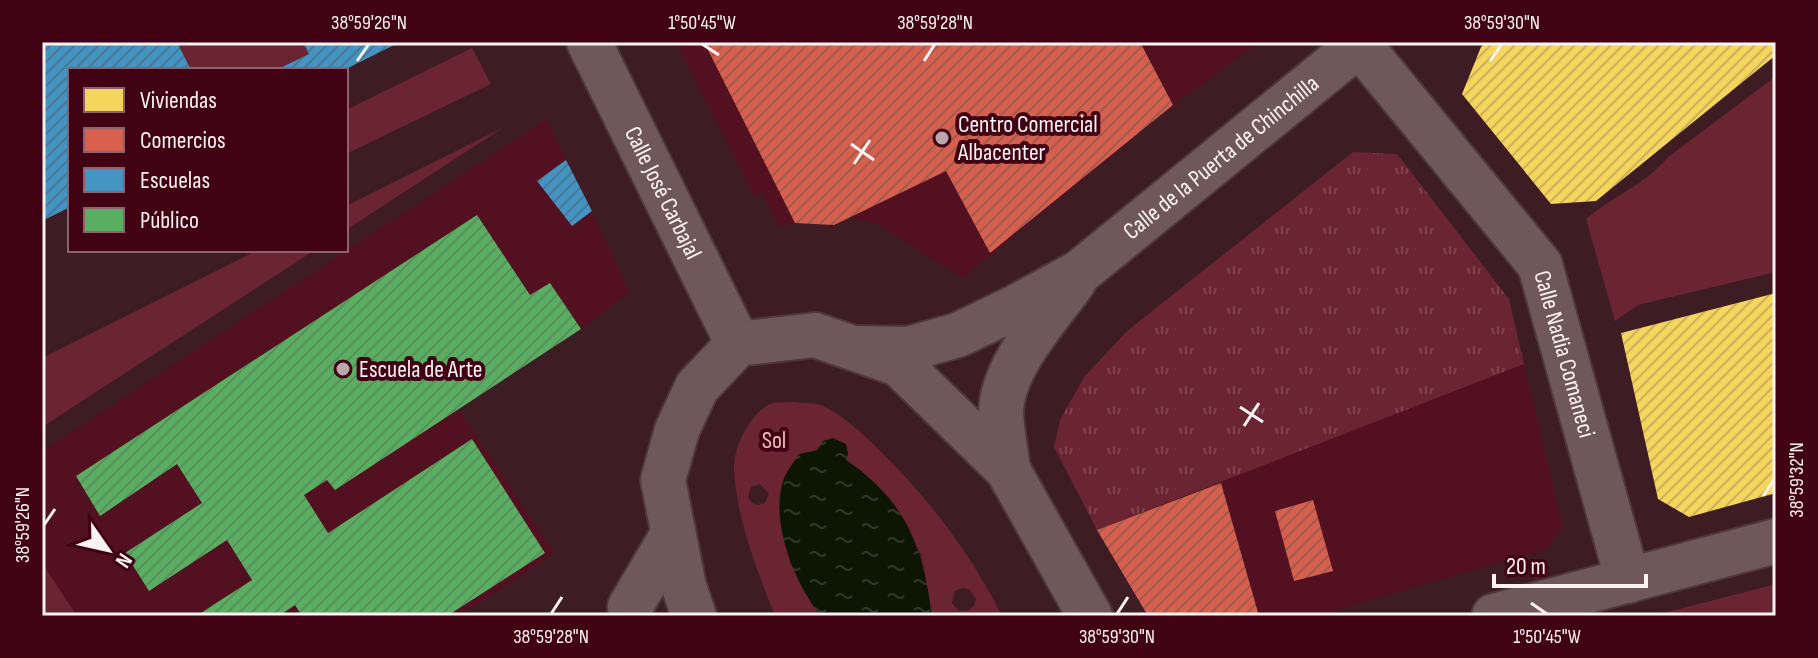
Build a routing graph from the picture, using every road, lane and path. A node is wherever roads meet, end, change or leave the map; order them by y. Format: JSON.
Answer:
{"nodes":[{"id":1,"x":589,"y":42,"type":"edge"},
{"id":2,"x":1360,"y":43,"type":"edge"},
{"id":3,"x":1080,"y":272,"type":"junction"},
{"id":4,"x":738,"y":344,"type":"junction"},
{"id":5,"x":852,"y":348,"type":"junction"},
{"id":6,"x":1008,"y":470,"type":"junction"},
{"id":7,"x":673,"y":534,"type":"junction"},
{"id":8,"x":1776,"y":541,"type":"edge"},
{"id":9,"x":1628,"y":581,"type":"junction"},
{"id":10,"x":621,"y":612,"type":"edge"},
{"id":11,"x":692,"y":616,"type":"edge"},
{"id":12,"x":1090,"y":616,"type":"edge"},
{"id":13,"x":1494,"y":616,"type":"edge"}],
"edges":[{"from":1,"to":4,"type":"street","name":"Calle José Carbajal"},
{"from":2,"to":3,"type":"street","name":"Calle de la Puerta de Chinchilla"},
{"from":2,"to":9,"type":"street","name":"Calle Nadia Comaneci"},
{"from":3,"to":5,"type":"street","name":"Calle de la Puerta de Chinchilla"},
{"from":3,"to":6,"type":"street","name":"Calle de la Puerta de Chinchilla"},
{"from":4,"to":5,"type":"street"},
{"from":4,"to":7,"type":"street"},
{"from":5,"to":6,"type":"street"},
{"from":6,"to":12,"type":"street"},
{"from":7,"to":10,"type":"street"},
{"from":7,"to":11,"type":"street"},
{"from":8,"to":9,"type":"street"},
{"from":9,"to":13,"type":"street"},
{"from":10,"to":11,"type":"street"}]}
